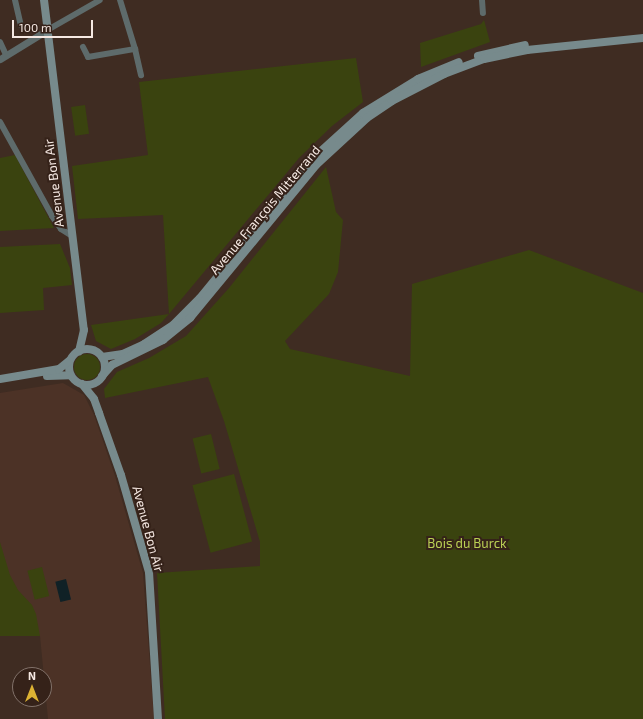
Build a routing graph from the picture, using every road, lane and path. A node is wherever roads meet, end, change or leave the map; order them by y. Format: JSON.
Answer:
{"nodes":[{"id":1,"x":15,"y":0,"type":"edge"},
{"id":2,"x":44,"y":0,"type":"edge"},
{"id":3,"x":100,"y":0,"type":"edge"},
{"id":4,"x":120,"y":0,"type":"edge"},
{"id":5,"x":482,"y":0,"type":"edge"},
{"id":6,"x":483,"y":13,"type":"dead end"},
{"id":7,"x":21,"y":25,"type":"dead end"},
{"id":8,"x":47,"y":30,"type":"junction"},
{"id":9,"x":643,"y":32,"type":"edge"},
{"id":10,"x":643,"y":38,"type":"edge"},
{"id":11,"x":0,"y":42,"type":"edge"},
{"id":12,"x":83,"y":46,"type":"dead end"},
{"id":13,"x":135,"y":49,"type":"junction"},
{"id":14,"x":3,"y":57,"type":"edge"},
{"id":15,"x":141,"y":75,"type":"dead end"},
{"id":16,"x":0,"y":122,"type":"edge"},
{"id":17,"x":72,"y":236,"type":"junction"},
{"id":18,"x":84,"y":330,"type":"junction"},
{"id":19,"x":79,"y":351,"type":"junction"},
{"id":20,"x":95,"y":351,"type":"junction"},
{"id":21,"x":102,"y":357,"type":"junction"},
{"id":22,"x":69,"y":361,"type":"junction"},
{"id":23,"x":70,"y":375,"type":"junction"},
{"id":24,"x":0,"y":379,"type":"edge"},
{"id":25,"x":100,"y":379,"type":"junction"},
{"id":26,"x":0,"y":384,"type":"edge"},
{"id":27,"x":82,"y":384,"type":"junction"},
{"id":28,"x":94,"y":399,"type":"junction"},
{"id":29,"x":158,"y":719,"type":"edge"}],
"edges":[{"from":1,"to":7,"type":"street"},
{"from":2,"to":8,"type":"main road","name":"Avenue Bon Air"},
{"from":3,"to":8,"type":"street"},
{"from":4,"to":13,"type":"street"},
{"from":5,"to":6,"type":"street"},
{"from":8,"to":14,"type":"street"},
{"from":8,"to":17,"type":"main road","name":"Avenue Bon Air"},
{"from":9,"to":21,"type":"main road","name":"Avenue François Mitterrand"},
{"from":10,"to":25,"type":"main road","name":"Avenue François Mitterrand"},
{"from":11,"to":14,"type":"street"},
{"from":12,"to":13,"type":"street"},
{"from":13,"to":15,"type":"street"},
{"from":16,"to":17,"type":"street"},
{"from":17,"to":18,"type":"main road","name":"Avenue Bon Air"},
{"from":18,"to":19,"type":"main road","name":"Avenue Bon Air"},
{"from":18,"to":20,"type":"main road","name":"Avenue Bon Air"},
{"from":19,"to":20,"type":"main road"},
{"from":19,"to":22,"type":"main road"},
{"from":20,"to":21,"type":"main road"},
{"from":21,"to":25,"type":"main road"},
{"from":22,"to":23,"type":"main road"},
{"from":22,"to":24,"type":"main road"},
{"from":23,"to":26,"type":"main road"},
{"from":23,"to":27,"type":"main road"},
{"from":25,"to":27,"type":"main road"},
{"from":25,"to":28,"type":"main road","name":"Avenue Bon Air"},
{"from":27,"to":28,"type":"main road","name":"Avenue Bon Air"},
{"from":28,"to":29,"type":"main road","name":"Avenue Bon Air"}]}
